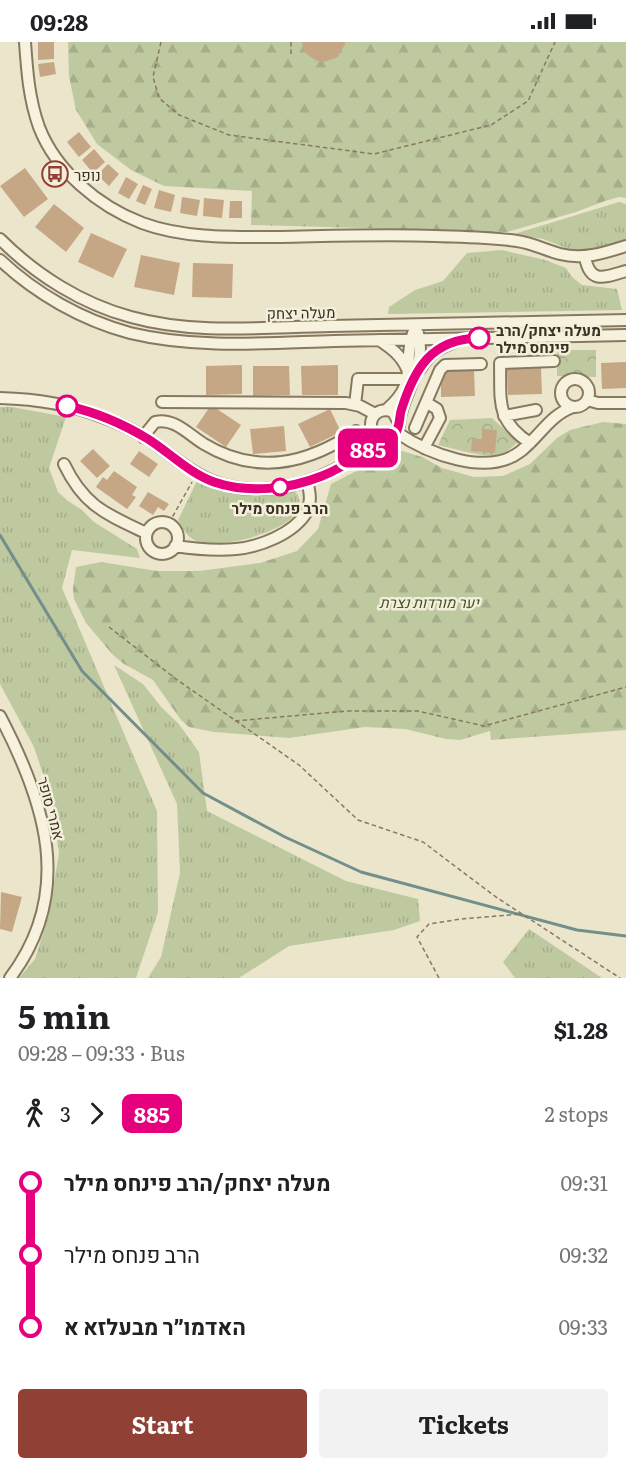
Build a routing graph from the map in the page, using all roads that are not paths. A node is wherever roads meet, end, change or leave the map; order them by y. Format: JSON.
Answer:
{"nodes":[{"id":1,"x":25,"y":42,"type":"edge"},
{"id":2,"x":0,"y":239,"type":"edge"},
{"id":3,"x":626,"y":246,"type":"edge"},
{"id":4,"x":585,"y":257,"type":"junction"},
{"id":5,"x":0,"y":260,"type":"edge"},
{"id":6,"x":626,"y":271,"type":"edge"},
{"id":7,"x":626,"y":320,"type":"edge"},
{"id":8,"x":416,"y":324,"type":"junction"},
{"id":9,"x":626,"y":334,"type":"edge"},
{"id":10,"x":464,"y":338,"type":"junction"},
{"id":11,"x":416,"y":339,"type":"junction"},
{"id":12,"x":379,"y":340,"type":"junction"},
{"id":13,"x":554,"y":361,"type":"dead end"},
{"id":14,"x":481,"y":364,"type":"dead end"},
{"id":15,"x":408,"y":376,"type":"junction"},
{"id":16,"x":561,"y":395,"type":"junction"},
{"id":17,"x":0,"y":398,"type":"edge"},
{"id":18,"x":587,"y":400,"type":"junction"},
{"id":19,"x":162,"y":402,"type":"dead end"},
{"id":20,"x":427,"y":403,"type":"junction"},
{"id":21,"x":626,"y":403,"type":"edge"},
{"id":22,"x":355,"y":405,"type":"junction"},
{"id":23,"x":573,"y":407,"type":"junction"},
{"id":24,"x":386,"y":410,"type":"junction"},
{"id":25,"x":536,"y":411,"type":"dead end"},
{"id":26,"x":375,"y":414,"type":"junction"},
{"id":27,"x":504,"y":416,"type":"junction"},
{"id":28,"x":550,"y":421,"type":"junction"},
{"id":29,"x":398,"y":427,"type":"junction"},
{"id":30,"x":415,"y":428,"type":"dead end"},
{"id":31,"x":356,"y":431,"type":"dead end"},
{"id":32,"x":375,"y":434,"type":"junction"},
{"id":33,"x":143,"y":437,"type":"junction"},
{"id":34,"x":531,"y":442,"type":"junction"},
{"id":35,"x":424,"y":448,"type":"junction"},
{"id":36,"x":64,"y":464,"type":"dead end"},
{"id":37,"x":307,"y":481,"type":"junction"},
{"id":38,"x":146,"y":533,"type":"junction"},
{"id":39,"x":175,"y":546,"type":"junction"},
{"id":40,"x":0,"y":716,"type":"edge"},
{"id":41,"x":10,"y":978,"type":"edge"}],
"edges":[{"from":1,"to":4,"type":"street"},
{"from":2,"to":8,"type":"street","name":"מעלה יצחק"},
{"from":3,"to":4,"type":"street"},
{"from":4,"to":6,"type":"street"},
{"from":5,"to":12,"type":"street","name":"מעלה יצחק"},
{"from":7,"to":8,"type":"street","name":"מעלה יצחק"},
{"from":8,"to":11,"type":"street"},
{"from":9,"to":10,"type":"street","name":"מעלה יצחק"},
{"from":10,"to":11,"type":"street","name":"מעלה יצחק"},
{"from":10,"to":15,"type":"street"},
{"from":11,"to":12,"type":"street","name":"מעלה יצחק"},
{"from":11,"to":15,"type":"street"},
{"from":12,"to":15,"type":"street"},
{"from":13,"to":27,"type":"street"},
{"from":14,"to":20,"type":"street"},
{"from":15,"to":22,"type":"street"},
{"from":15,"to":24,"type":"street"},
{"from":15,"to":29,"type":"street"},
{"from":16,"to":18,"type":"street"},
{"from":16,"to":23,"type":"street"},
{"from":16,"to":28,"type":"street"},
{"from":17,"to":33,"type":"street"},
{"from":18,"to":21,"type":"street"},
{"from":18,"to":23,"type":"street"},
{"from":19,"to":22,"type":"street"},
{"from":20,"to":30,"type":"street"},
{"from":20,"to":35,"type":"street"},
{"from":22,"to":26,"type":"street"},
{"from":23,"to":28,"type":"street"},
{"from":24,"to":26,"type":"street"},
{"from":24,"to":29,"type":"street"},
{"from":25,"to":27,"type":"street"},
{"from":26,"to":32,"type":"street"},
{"from":27,"to":34,"type":"street"},
{"from":28,"to":34,"type":"street"},
{"from":29,"to":32,"type":"street"},
{"from":29,"to":35,"type":"street"},
{"from":31,"to":33,"type":"street"},
{"from":32,"to":37,"type":"street"},
{"from":33,"to":37,"type":"street"},
{"from":34,"to":35,"type":"street"},
{"from":36,"to":38,"type":"street"},
{"from":37,"to":39,"type":"street"},
{"from":38,"to":39,"type":"street"},
{"from":38,"to":39,"type":"street"},
{"from":40,"to":41,"type":"street","name":"אמרי סופר"}]}
